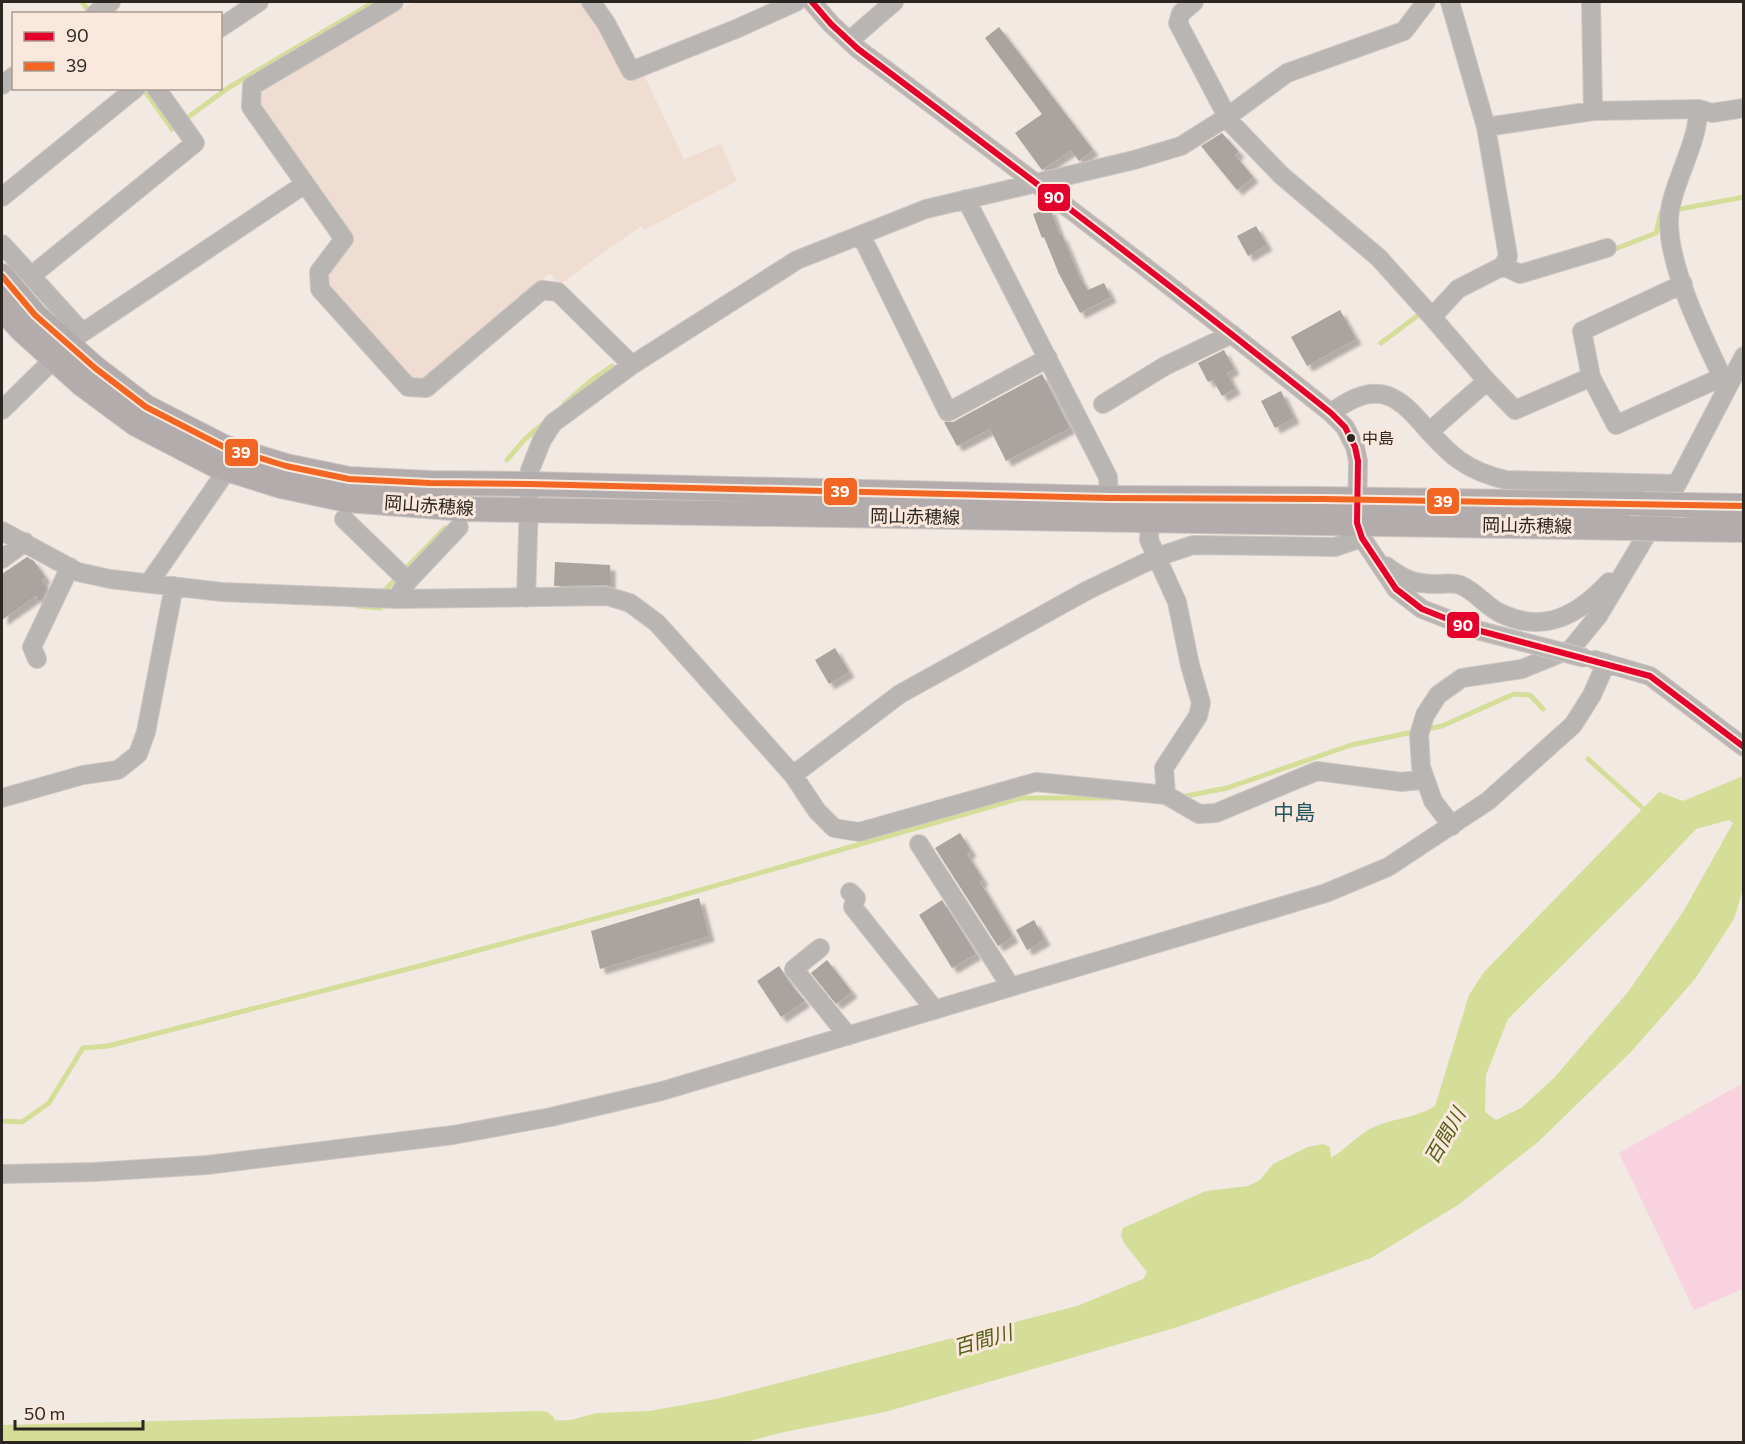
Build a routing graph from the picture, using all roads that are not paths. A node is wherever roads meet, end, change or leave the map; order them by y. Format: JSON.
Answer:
{"nodes":[{"id":1,"x":259,"y":2,"type":"edge"},
{"id":2,"x":394,"y":2,"type":"edge"},
{"id":3,"x":591,"y":2,"type":"edge"},
{"id":4,"x":796,"y":2,"type":"edge"},
{"id":5,"x":812,"y":2,"type":"edge"},
{"id":6,"x":894,"y":2,"type":"edge"},
{"id":7,"x":1194,"y":2,"type":"edge"},
{"id":8,"x":1426,"y":2,"type":"edge"},
{"id":9,"x":1450,"y":2,"type":"edge"},
{"id":10,"x":1591,"y":2,"type":"edge"},
{"id":11,"x":222,"y":27,"type":"edge"},
{"id":12,"x":849,"y":41,"type":"junction"},
{"id":13,"x":134,"y":90,"type":"edge"},
{"id":14,"x":157,"y":90,"type":"edge"},
{"id":15,"x":1743,"y":108,"type":"edge"},
{"id":16,"x":1699,"y":109,"type":"junction"},
{"id":17,"x":1593,"y":111,"type":"junction"},
{"id":18,"x":1227,"y":117,"type":"junction"},
{"id":19,"x":1486,"y":127,"type":"junction"},
{"id":20,"x":305,"y":184,"type":"junction"},
{"id":21,"x":1037,"y":184,"type":"junction"},
{"id":22,"x":2,"y":197,"type":"edge"},
{"id":23,"x":966,"y":199,"type":"junction"},
{"id":24,"x":861,"y":235,"type":"junction"},
{"id":25,"x":2,"y":244,"type":"edge"},
{"id":26,"x":1607,"y":248,"type":"dead end"},
{"id":27,"x":1503,"y":266,"type":"junction"},
{"id":28,"x":2,"y":276,"type":"edge"},
{"id":29,"x":31,"y":276,"type":"junction"},
{"id":30,"x":1683,"y":284,"type":"junction"},
{"id":31,"x":2,"y":308,"type":"edge"},
{"id":32,"x":1432,"y":317,"type":"junction"},
{"id":33,"x":1232,"y":334,"type":"junction"},
{"id":34,"x":68,"y":345,"type":"junction"},
{"id":35,"x":1743,"y":356,"type":"edge"},
{"id":36,"x":1048,"y":358,"type":"junction"},
{"id":37,"x":632,"y":365,"type":"junction"},
{"id":38,"x":1591,"y":377,"type":"junction"},
{"id":39,"x":1487,"y":381,"type":"junction"},
{"id":40,"x":1725,"y":382,"type":"junction"},
{"id":41,"x":1103,"y":404,"type":"dead end"},
{"id":42,"x":2,"y":410,"type":"edge"},
{"id":43,"x":1331,"y":413,"type":"junction"},
{"id":44,"x":1429,"y":432,"type":"junction"},
{"id":45,"x":228,"y":470,"type":"junction"},
{"id":46,"x":529,"y":484,"type":"junction"},
{"id":47,"x":1681,"y":494,"type":"junction"},
{"id":48,"x":1109,"y":498,"type":"junction"},
{"id":49,"x":1743,"y":506,"type":"edge"},
{"id":50,"x":528,"y":510,"type":"junction"},
{"id":51,"x":344,"y":519,"type":"dead end"},
{"id":52,"x":1359,"y":520,"type":"junction"},
{"id":53,"x":1150,"y":521,"type":"junction"},
{"id":54,"x":459,"y":526,"type":"dead end"},
{"id":55,"x":1741,"y":530,"type":"edge"},
{"id":56,"x":2,"y":531,"type":"edge"},
{"id":57,"x":25,"y":542,"type":"junction"},
{"id":58,"x":1157,"y":557,"type":"junction"},
{"id":59,"x":1375,"y":558,"type":"junction"},
{"id":60,"x":2,"y":559,"type":"edge"},
{"id":61,"x":1630,"y":560,"type":"junction"},
{"id":62,"x":70,"y":567,"type":"junction"},
{"id":63,"x":403,"y":576,"type":"junction"},
{"id":64,"x":149,"y":583,"type":"junction"},
{"id":65,"x":174,"y":586,"type":"junction"},
{"id":66,"x":526,"y":598,"type":"junction"},
{"id":67,"x":387,"y":599,"type":"junction"},
{"id":68,"x":37,"y":659,"type":"dead end"},
{"id":69,"x":1605,"y":663,"type":"junction"},
{"id":70,"x":1743,"y":747,"type":"edge"},
{"id":71,"x":1423,"y":773,"type":"junction"},
{"id":72,"x":793,"y":775,"type":"junction"},
{"id":73,"x":1166,"y":795,"type":"junction"},
{"id":74,"x":2,"y":798,"type":"edge"},
{"id":75,"x":1452,"y":826,"type":"junction"},
{"id":76,"x":919,"y":844,"type":"dead end"},
{"id":77,"x":850,"y":892,"type":"dead end"},
{"id":78,"x":820,"y":948,"type":"dead end"},
{"id":79,"x":1011,"y":987,"type":"junction"},
{"id":80,"x":935,"y":1010,"type":"junction"},
{"id":81,"x":848,"y":1036,"type":"junction"},
{"id":82,"x":2,"y":1174,"type":"edge"}],
"edges":[{"from":1,"to":11,"type":"street"},
{"from":2,"to":20,"type":"street"},
{"from":3,"to":4,"type":"street"},
{"from":5,"to":12,"type":"street"},
{"from":6,"to":12,"type":"street"},
{"from":7,"to":18,"type":"street"},
{"from":8,"to":18,"type":"street"},
{"from":9,"to":19,"type":"street"},
{"from":10,"to":17,"type":"street"},
{"from":12,"to":21,"type":"street"},
{"from":13,"to":22,"type":"street"},
{"from":14,"to":29,"type":"street"},
{"from":15,"to":16,"type":"street"},
{"from":16,"to":17,"type":"street"},
{"from":16,"to":30,"type":"street"},
{"from":17,"to":19,"type":"street"},
{"from":18,"to":21,"type":"street"},
{"from":18,"to":32,"type":"street"},
{"from":19,"to":27,"type":"street"},
{"from":20,"to":34,"type":"street"},
{"from":20,"to":37,"type":"street"},
{"from":21,"to":23,"type":"street"},
{"from":21,"to":33,"type":"street"},
{"from":23,"to":24,"type":"street"},
{"from":23,"to":36,"type":"street"},
{"from":24,"to":36,"type":"street"},
{"from":24,"to":37,"type":"street"},
{"from":25,"to":29,"type":"street"},
{"from":26,"to":27,"type":"street"},
{"from":27,"to":32,"type":"street"},
{"from":28,"to":34,"type":"main road","name":"岡山赤穂線"},
{"from":29,"to":34,"type":"street"},
{"from":30,"to":38,"type":"street"},
{"from":30,"to":40,"type":"street"},
{"from":31,"to":34,"type":"main road","name":"岡山赤穂線"},
{"from":32,"to":39,"type":"street"},
{"from":33,"to":41,"type":"street"},
{"from":33,"to":43,"type":"street"},
{"from":34,"to":42,"type":"street"},
{"from":34,"to":45,"type":"main road","name":"岡山赤穂線"},
{"from":34,"to":46,"type":"main road","name":"岡山赤穂線"},
{"from":35,"to":40,"type":"street"},
{"from":36,"to":48,"type":"street"},
{"from":37,"to":46,"type":"street"},
{"from":38,"to":39,"type":"street"},
{"from":38,"to":40,"type":"street"},
{"from":39,"to":44,"type":"street"},
{"from":40,"to":47,"type":"street"},
{"from":43,"to":44,"type":"street"},
{"from":43,"to":52,"type":"street"},
{"from":44,"to":47,"type":"street"},
{"from":45,"to":50,"type":"main road","name":"岡山赤穂線"},
{"from":45,"to":64,"type":"street"},
{"from":46,"to":48,"type":"main road","name":"岡山赤穂線"},
{"from":46,"to":50,"type":"street"},
{"from":47,"to":49,"type":"main road","name":"岡山赤穂線"},
{"from":47,"to":52,"type":"main road","name":"岡山赤穂線","bridge":true},
{"from":47,"to":61,"type":"street"},
{"from":48,"to":52,"type":"main road","name":"岡山赤穂線"},
{"from":50,"to":53,"type":"main road","name":"岡山赤穂線"},
{"from":50,"to":66,"type":"street"},
{"from":51,"to":63,"type":"street"},
{"from":52,"to":53,"type":"main road","name":"岡山赤穂線"},
{"from":52,"to":55,"type":"main road","name":"岡山赤穂線","bridge":true},
{"from":52,"to":58,"type":"street"},
{"from":52,"to":59,"type":"street"},
{"from":53,"to":58,"type":"street"},
{"from":54,"to":63,"type":"street"},
{"from":56,"to":57,"type":"street"},
{"from":57,"to":60,"type":"street"},
{"from":57,"to":62,"type":"street"},
{"from":58,"to":72,"type":"street"},
{"from":58,"to":73,"type":"street"},
{"from":59,"to":61,"type":"street"},
{"from":59,"to":69,"type":"street","bridge":true},
{"from":61,"to":71,"type":"street"},
{"from":62,"to":64,"type":"street"},
{"from":62,"to":68,"type":"street"},
{"from":63,"to":67,"type":"street"},
{"from":64,"to":65,"type":"street"},
{"from":65,"to":67,"type":"street"},
{"from":65,"to":74,"type":"street"},
{"from":66,"to":67,"type":"street"},
{"from":66,"to":72,"type":"street"},
{"from":69,"to":70,"type":"street"},
{"from":69,"to":75,"type":"street"},
{"from":71,"to":73,"type":"street"},
{"from":71,"to":75,"type":"street"},
{"from":72,"to":73,"type":"street"},
{"from":75,"to":79,"type":"street"},
{"from":76,"to":79,"type":"street"},
{"from":77,"to":80,"type":"street"},
{"from":78,"to":81,"type":"street"},
{"from":79,"to":80,"type":"street"},
{"from":80,"to":81,"type":"street"},
{"from":81,"to":82,"type":"street"}]}
